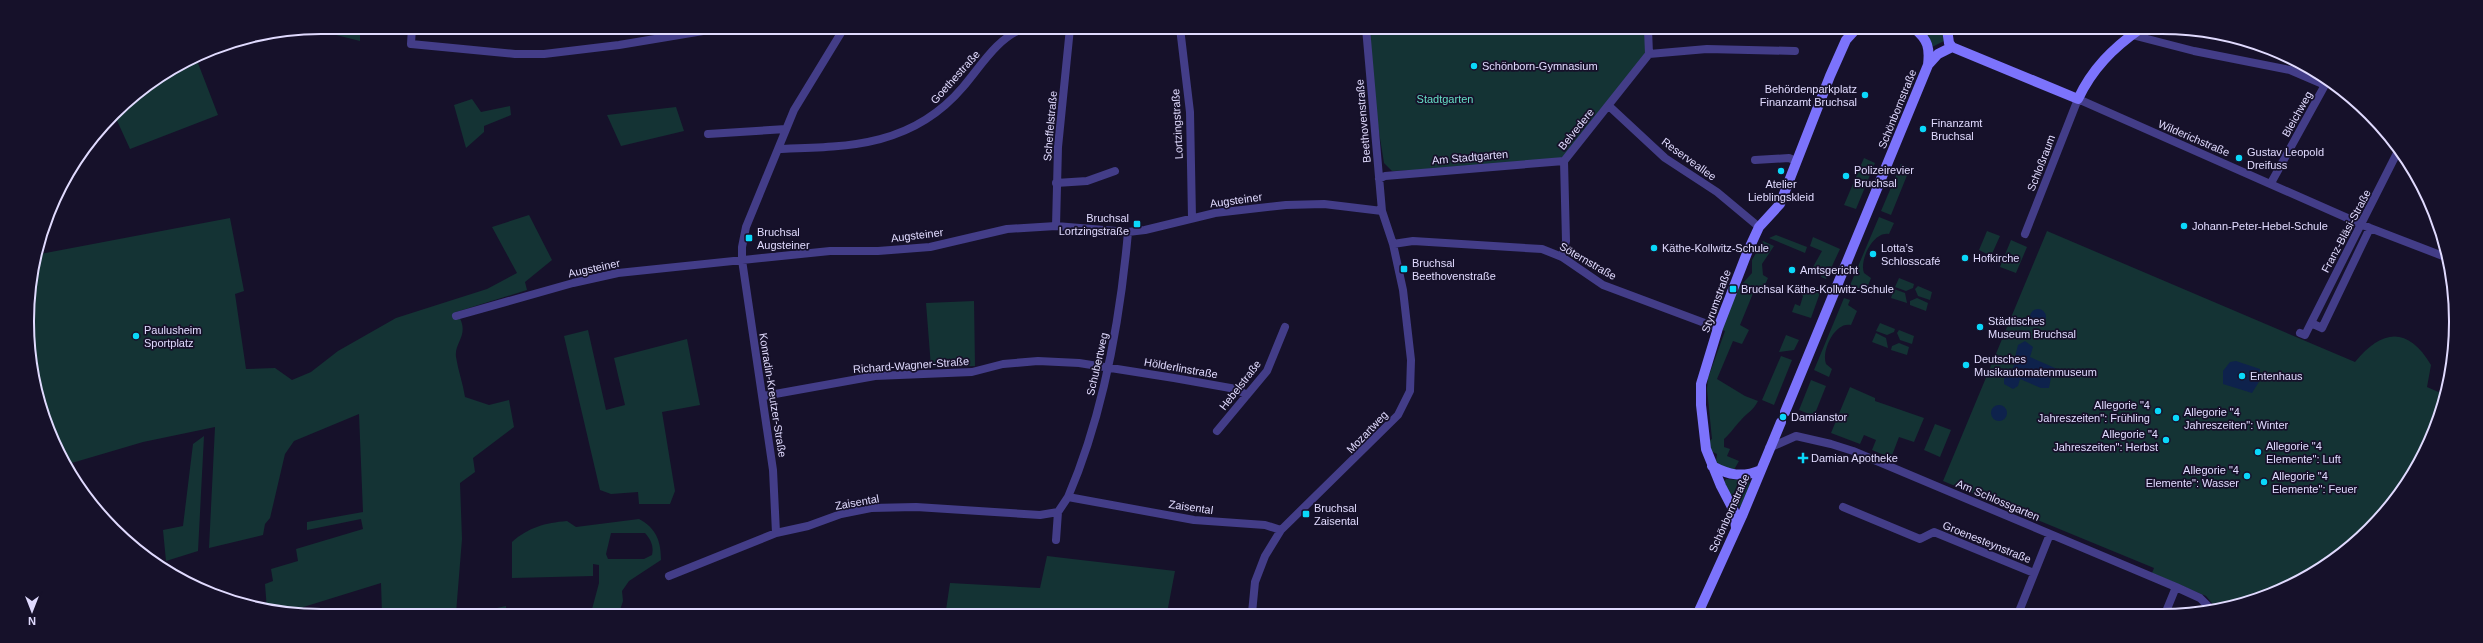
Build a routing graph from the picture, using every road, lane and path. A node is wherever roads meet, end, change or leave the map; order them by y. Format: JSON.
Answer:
{"nodes":[{"id":1,"x":412,"y":34,"type":"edge"},
{"id":2,"x":685,"y":34,"type":"edge"},
{"id":3,"x":840,"y":34,"type":"edge"},
{"id":4,"x":1013,"y":34,"type":"edge"},
{"id":5,"x":1069,"y":34,"type":"edge"},
{"id":6,"x":1181,"y":34,"type":"edge"},
{"id":7,"x":1367,"y":34,"type":"edge"},
{"id":8,"x":1648,"y":34,"type":"edge"},
{"id":9,"x":1851,"y":34,"type":"edge"},
{"id":10,"x":1921,"y":34,"type":"edge"},
{"id":11,"x":1948,"y":34,"type":"edge"},
{"id":12,"x":2134,"y":34,"type":"edge"},
{"id":13,"x":2142,"y":34,"type":"edge"},
{"id":14,"x":1952,"y":47,"type":"junction"},
{"id":15,"x":1795,"y":51,"type":"dead end"},
{"id":16,"x":1649,"y":54,"type":"junction"},
{"id":17,"x":1928,"y":64,"type":"junction"},
{"id":18,"x":2324,"y":84,"type":"edge"},
{"id":19,"x":2326,"y":85,"type":"edge"},
{"id":20,"x":2078,"y":99,"type":"junction"},
{"id":21,"x":1609,"y":106,"type":"junction"},
{"id":22,"x":786,"y":130,"type":"junction"},
{"id":23,"x":708,"y":134,"type":"dead end"},
{"id":24,"x":779,"y":149,"type":"junction"},
{"id":25,"x":2396,"y":155,"type":"edge"},
{"id":26,"x":1755,"y":160,"type":"dead end"},
{"id":27,"x":1564,"y":161,"type":"junction"},
{"id":28,"x":1796,"y":161,"type":"junction"},
{"id":29,"x":1115,"y":171,"type":"dead end"},
{"id":30,"x":1379,"y":179,"type":"junction"},
{"id":31,"x":1056,"y":183,"type":"junction"},
{"id":32,"x":2271,"y":183,"type":"junction"},
{"id":33,"x":1382,"y":211,"type":"junction"},
{"id":34,"x":1192,"y":218,"type":"junction"},
{"id":35,"x":2360,"y":223,"type":"junction"},
{"id":36,"x":1056,"y":226,"type":"junction"},
{"id":37,"x":1759,"y":227,"type":"junction"},
{"id":38,"x":2370,"y":228,"type":"junction"},
{"id":39,"x":1128,"y":232,"type":"junction"},
{"id":40,"x":2025,"y":234,"type":"dead end"},
{"id":41,"x":1393,"y":244,"type":"junction"},
{"id":42,"x":2441,"y":255,"type":"edge"},
{"id":43,"x":1562,"y":257,"type":"junction"},
{"id":44,"x":742,"y":260,"type":"junction"},
{"id":45,"x":456,"y":316,"type":"dead end"},
{"id":46,"x":2312,"y":323,"type":"junction"},
{"id":47,"x":1285,"y":328,"type":"dead end"},
{"id":48,"x":1718,"y":328,"type":"junction"},
{"id":49,"x":2300,"y":333,"type":"dead end"},
{"id":50,"x":1109,"y":368,"type":"junction"},
{"id":51,"x":1247,"y":395,"type":"junction"},
{"id":52,"x":764,"y":396,"type":"junction"},
{"id":53,"x":1785,"y":412,"type":"dead end"},
{"id":54,"x":1781,"y":422,"type":"dead end"},
{"id":55,"x":1217,"y":431,"type":"dead end"},
{"id":56,"x":1769,"y":448,"type":"junction"},
{"id":57,"x":1712,"y":466,"type":"junction"},
{"id":58,"x":1761,"y":470,"type":"junction"},
{"id":59,"x":1068,"y":497,"type":"junction"},
{"id":60,"x":1842,"y":507,"type":"dead end"},
{"id":61,"x":1058,"y":512,"type":"junction"},
{"id":62,"x":1736,"y":528,"type":"junction"},
{"id":63,"x":1281,"y":530,"type":"junction"},
{"id":64,"x":776,"y":533,"type":"junction"},
{"id":65,"x":2050,"y":534,"type":"junction"},
{"id":66,"x":1056,"y":540,"type":"dead end"},
{"id":67,"x":2034,"y":573,"type":"junction"},
{"id":68,"x":669,"y":576,"type":"dead end"},
{"id":69,"x":2176,"y":587,"type":"junction"},
{"id":70,"x":2207,"y":605,"type":"edge"},
{"id":71,"x":1252,"y":609,"type":"edge"},
{"id":72,"x":1700,"y":609,"type":"edge"},
{"id":73,"x":2020,"y":609,"type":"edge"},
{"id":74,"x":2167,"y":609,"type":"edge"}],
"edges":[{"from":1,"to":2,"type":"street"},
{"from":3,"to":22,"type":"street","name":"Konradin-Kreutzer-Straße"},
{"from":4,"to":24,"type":"street","name":"Goethestraße"},
{"from":5,"to":31,"type":"street","name":"Scheffelstraße"},
{"from":6,"to":34,"type":"street","name":"Lortzingstraße"},
{"from":7,"to":30,"type":"street","name":"Beethovenstraße"},
{"from":8,"to":16,"type":"street"},
{"from":9,"to":28,"type":"main road","name":"Styrumstraße"},
{"from":10,"to":17,"type":"main road"},
{"from":11,"to":14,"type":"main road"},
{"from":12,"to":20,"type":"main road"},
{"from":13,"to":18,"type":"street","name":"Bleichweg"},
{"from":14,"to":17,"type":"main road","name":"Schönbornstraße"},
{"from":14,"to":20,"type":"main road","name":"Wilderichstraße"},
{"from":15,"to":16,"type":"street"},
{"from":16,"to":21,"type":"street","name":"Belvedere"},
{"from":17,"to":53,"type":"main road","name":"Schönbornstraße"},
{"from":19,"to":32,"type":"street","name":"Bleichweg"},
{"from":20,"to":32,"type":"street","name":"Wilderichstraße"},
{"from":20,"to":40,"type":"street","name":"Schloßraum"},
{"from":21,"to":27,"type":"street","name":"Belvedere"},
{"from":21,"to":37,"type":"street","name":"Reserveallee"},
{"from":22,"to":23,"type":"street"},
{"from":22,"to":24,"type":"street","name":"Konradin-Kreutzer-Straße"},
{"from":24,"to":44,"type":"street","name":"Konradin-Kreutzer-Straße"},
{"from":25,"to":35,"type":"street","name":"Franz-Bläsi-Straße"},
{"from":26,"to":28,"type":"street"},
{"from":27,"to":30,"type":"street","name":"Am Stadtgarten"},
{"from":27,"to":43,"type":"street","name":"Belvedere"},
{"from":28,"to":37,"type":"main road","name":"Styrumstraße"},
{"from":29,"to":31,"type":"street"},
{"from":30,"to":33,"type":"street","name":"Beethovenstraße"},
{"from":31,"to":36,"type":"street","name":"Scheffelstraße"},
{"from":32,"to":35,"type":"street","name":"Wilderichstraße"},
{"from":33,"to":34,"type":"street","name":"Augsteiner"},
{"from":33,"to":41,"type":"street","name":"Mozartweg"},
{"from":34,"to":39,"type":"street","name":"Augsteiner"},
{"from":35,"to":38,"type":"street","name":"Wilderichstraße"},
{"from":35,"to":46,"type":"street","name":"Franz-Bläsi-Straße"},
{"from":36,"to":39,"type":"street","name":"Augsteiner"},
{"from":36,"to":44,"type":"street","name":"Augsteiner"},
{"from":37,"to":48,"type":"main road","name":"Styrumstraße"},
{"from":38,"to":42,"type":"street","name":"Wilderichstraße"},
{"from":38,"to":46,"type":"street","name":"Franz-Bläsi-Straße"},
{"from":39,"to":50,"type":"street","name":"Schubertweg"},
{"from":41,"to":43,"type":"street","name":"Söternstraße"},
{"from":41,"to":63,"type":"street","name":"Mozartweg"},
{"from":43,"to":48,"type":"street","name":"Söternstraße"},
{"from":44,"to":45,"type":"street","name":"Augsteiner"},
{"from":44,"to":52,"type":"street","name":"Konradin-Kreutzer-Straße"},
{"from":46,"to":49,"type":"street","name":"Franz-Bläsi-Straße"},
{"from":47,"to":51,"type":"street","name":"Hebelstraße"},
{"from":48,"to":57,"type":"main road","name":"Styrumstraße"},
{"from":50,"to":51,"type":"street","name":"Hölderlinstraße"},
{"from":50,"to":52,"type":"street","name":"Richard-Wagner-Straße"},
{"from":50,"to":59,"type":"street","name":"Schubertweg"},
{"from":51,"to":55,"type":"street","name":"Hebelstraße"},
{"from":52,"to":64,"type":"street","name":"Konradin-Kreutzer-Straße"},
{"from":54,"to":56,"type":"main road","name":"Schönbornstraße"},
{"from":56,"to":58,"type":"main road","name":"Schönbornstraße"},
{"from":56,"to":65,"type":"street","name":"Am Schlossgarten"},
{"from":57,"to":58,"type":"main road"},
{"from":57,"to":62,"type":"main road","name":"Styrumstraße"},
{"from":58,"to":62,"type":"main road","name":"Schönbornstraße"},
{"from":59,"to":61,"type":"street"},
{"from":59,"to":63,"type":"street","name":"Zaisental"},
{"from":60,"to":67,"type":"street","name":"Groenesteynstraße"},
{"from":61,"to":64,"type":"street","name":"Zaisental"},
{"from":61,"to":66,"type":"street"},
{"from":62,"to":72,"type":"main road","name":"Schönbornstraße"},
{"from":63,"to":71,"type":"street","name":"Mozartweg"},
{"from":64,"to":68,"type":"street","name":"Zaisental"},
{"from":65,"to":67,"type":"street"},
{"from":65,"to":69,"type":"street","name":"Am Schlossgarten"},
{"from":67,"to":73,"type":"street"},
{"from":69,"to":70,"type":"street","name":"Am Schlossgarten"},
{"from":69,"to":74,"type":"street"}]}
